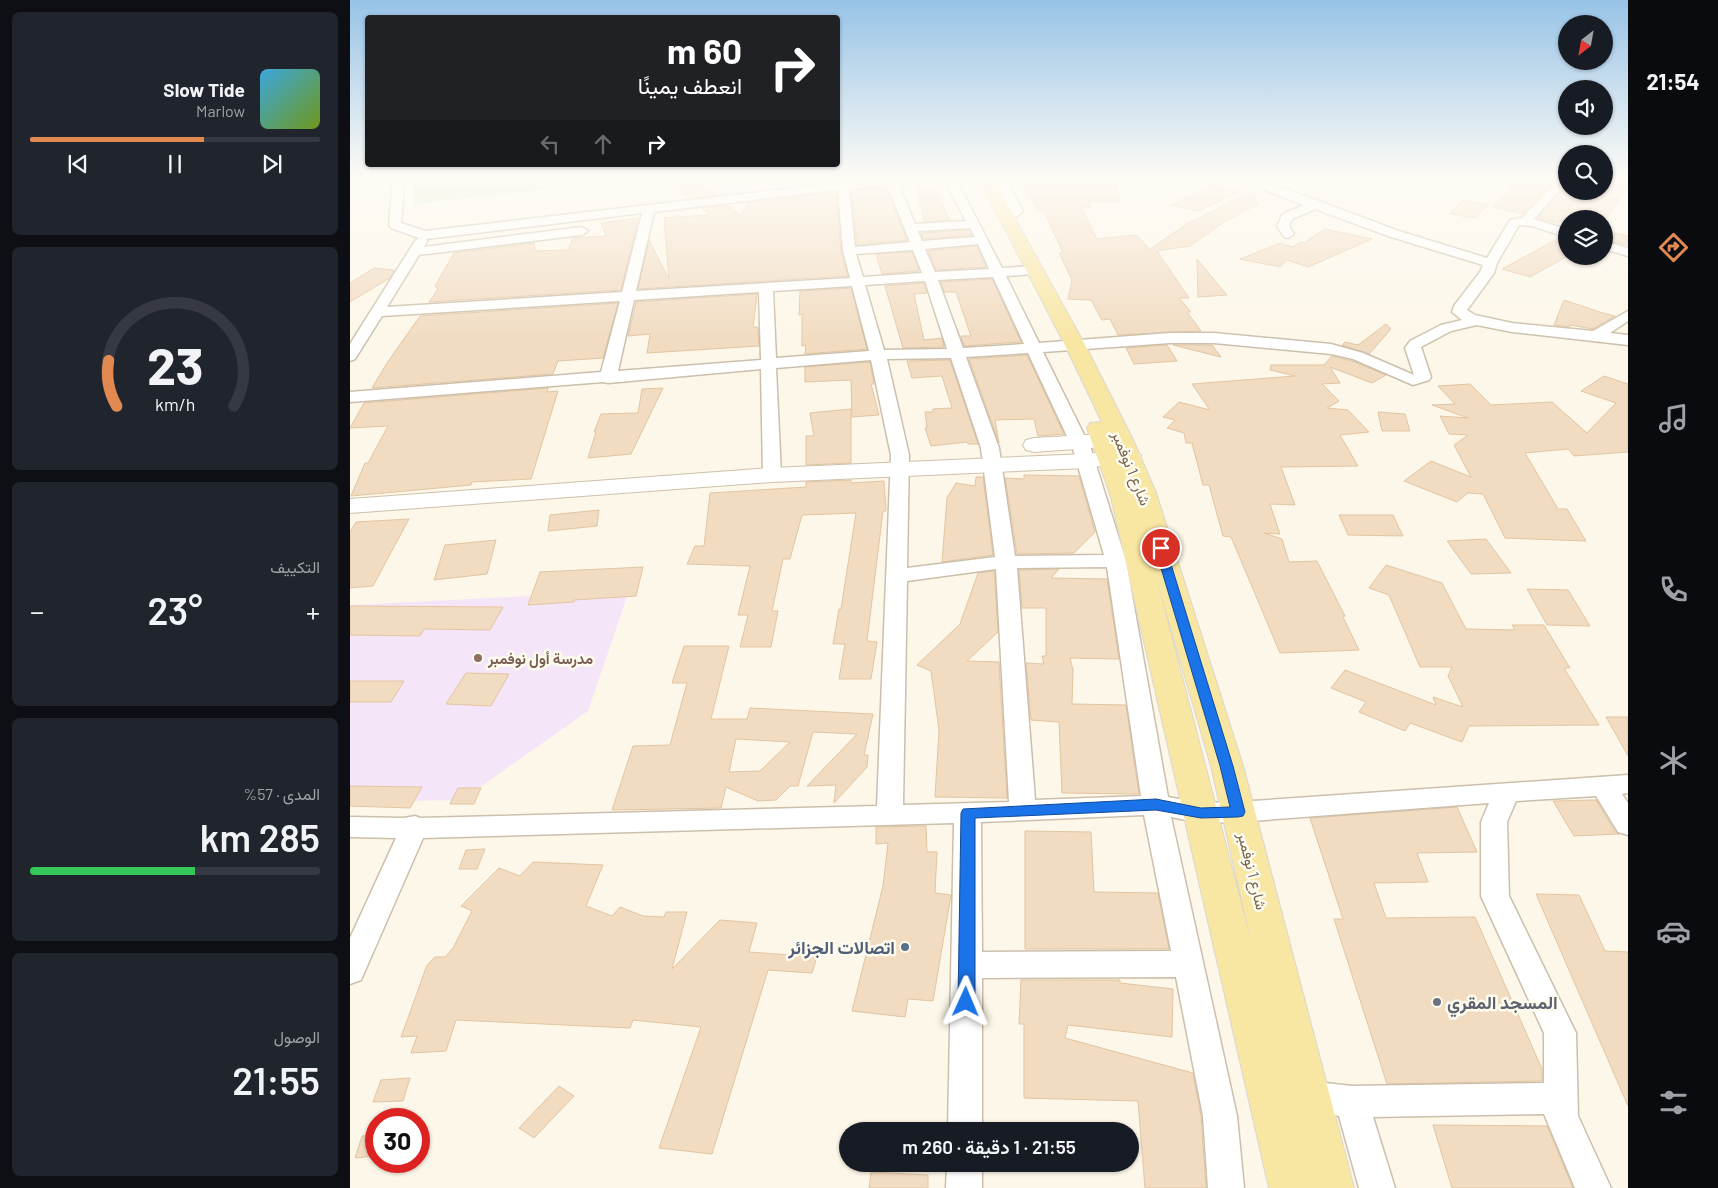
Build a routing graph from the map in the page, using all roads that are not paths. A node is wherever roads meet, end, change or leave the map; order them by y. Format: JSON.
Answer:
{"nodes":[{"id":1,"x":417,"y":232,"type":"edge"},
{"id":2,"x":445,"y":232,"type":"edge"},
{"id":3,"x":568,"y":232,"type":"edge"},
{"id":4,"x":642,"y":232,"type":"edge"},
{"id":5,"x":847,"y":232,"type":"edge"},
{"id":6,"x":913,"y":232,"type":"edge"},
{"id":7,"x":971,"y":232,"type":"edge"},
{"id":8,"x":971,"y":232,"type":"edge"},
{"id":9,"x":978,"y":232,"type":"edge"},
{"id":10,"x":998,"y":232,"type":"edge"},
{"id":11,"x":1008,"y":232,"type":"edge"},
{"id":12,"x":1392,"y":232,"type":"edge"},
{"id":13,"x":1508,"y":232,"type":"edge"},
{"id":14,"x":424,"y":235,"type":"junction"},
{"id":15,"x":551,"y":235,"type":"joint"},
{"id":16,"x":914,"y":236,"type":"junction"},
{"id":17,"x":1613,"y":248,"type":"edge"},
{"id":18,"x":849,"y":251,"type":"junction"},
{"id":19,"x":414,"y":252,"type":"junction"},
{"id":20,"x":1628,"y":252,"type":"edge"},
{"id":21,"x":1490,"y":263,"type":"junction"},
{"id":22,"x":1016,"y":271,"type":"junction"},
{"id":23,"x":930,"y":277,"type":"junction"},
{"id":24,"x":859,"y":282,"type":"junction"},
{"id":25,"x":766,"y":288,"type":"junction"},
{"id":26,"x":629,"y":295,"type":"junction"},
{"id":27,"x":377,"y":312,"type":"junction"},
{"id":28,"x":1628,"y":315,"type":"edge"},
{"id":29,"x":1475,"y":321,"type":"junction"},
{"id":30,"x":1596,"y":335,"type":"junction"},
{"id":31,"x":1628,"y":340,"type":"edge"},
{"id":32,"x":1055,"y":346,"type":"junction"},
{"id":33,"x":957,"y":352,"type":"junction"},
{"id":34,"x":350,"y":356,"type":"edge"},
{"id":35,"x":878,"y":356,"type":"junction"},
{"id":36,"x":770,"y":364,"type":"junction"},
{"id":37,"x":608,"y":378,"type":"junction"},
{"id":38,"x":350,"y":397,"type":"edge"},
{"id":39,"x":1104,"y":449,"type":"junction"},
{"id":40,"x":991,"y":456,"type":"junction"},
{"id":41,"x":899,"y":462,"type":"junction"},
{"id":42,"x":772,"y":469,"type":"junction"},
{"id":43,"x":350,"y":499,"type":"edge"},
{"id":44,"x":350,"y":506,"type":"edge"},
{"id":45,"x":1116,"y":561,"type":"junction"},
{"id":46,"x":1006,"y":562,"type":"junction"},
{"id":47,"x":896,"y":576,"type":"junction"},
{"id":48,"x":1616,"y":785,"type":"edge"},
{"id":49,"x":1507,"y":792,"type":"junction"},
{"id":50,"x":1156,"y":804,"type":"junction"},
{"id":51,"x":1023,"y":810,"type":"junction"},
{"id":52,"x":1238,"y":812,"type":"junction"},
{"id":53,"x":968,"y":813,"type":"junction"},
{"id":54,"x":1201,"y":813,"type":"junction"},
{"id":55,"x":890,"y":814,"type":"junction"},
{"id":56,"x":415,"y":826,"type":"junction"},
{"id":57,"x":1628,"y":826,"type":"edge"},
{"id":58,"x":350,"y":827,"type":"edge"},
{"id":59,"x":1189,"y":964,"type":"junction"},
{"id":60,"x":967,"y":965,"type":"junction"},
{"id":61,"x":350,"y":971,"type":"edge"},
{"id":62,"x":1308,"y":1096,"type":"junction"},
{"id":63,"x":1561,"y":1098,"type":"junction"},
{"id":64,"x":1352,"y":1102,"type":"junction"},
{"id":65,"x":965,"y":1122,"type":"edge"},
{"id":66,"x":965,"y":1172,"type":"edge"},
{"id":67,"x":964,"y":1188,"type":"edge"},
{"id":68,"x":1226,"y":1188,"type":"edge"},
{"id":69,"x":1292,"y":1188,"type":"edge"},
{"id":70,"x":1331,"y":1188,"type":"edge"},
{"id":71,"x":1377,"y":1188,"type":"edge"},
{"id":72,"x":1593,"y":1188,"type":"edge"}],
"edges":[{"from":1,"to":14,"type":"street"},
{"from":2,"to":14,"type":"street"},
{"from":3,"to":15,"type":"street"},
{"from":4,"to":26,"type":"street"},
{"from":5,"to":18,"type":"street"},
{"from":6,"to":16,"type":"street"},
{"from":7,"to":16,"type":"street"},
{"from":8,"to":16,"type":"street"},
{"from":9,"to":22,"type":"street"},
{"from":10,"to":22,"type":"main road","name":"شارع 1 نوفمبر"},
{"from":11,"to":22,"type":"main road","name":"شارع 1 نوفمبر"},
{"from":12,"to":21,"type":"street"},
{"from":13,"to":21,"type":"street"},
{"from":14,"to":19,"type":"street"},
{"from":15,"to":19,"type":"street"},
{"from":16,"to":18,"type":"street"},
{"from":16,"to":23,"type":"street"},
{"from":17,"to":20,"type":"street"},
{"from":18,"to":24,"type":"street"},
{"from":19,"to":27,"type":"street"},
{"from":21,"to":29,"type":"street"},
{"from":22,"to":23,"type":"street"},
{"from":22,"to":32,"type":"main road","name":"شارع 1 نوفمبر"},
{"from":23,"to":24,"type":"street"},
{"from":23,"to":33,"type":"street"},
{"from":24,"to":25,"type":"street"},
{"from":24,"to":35,"type":"street"},
{"from":25,"to":26,"type":"street"},
{"from":25,"to":36,"type":"street"},
{"from":26,"to":27,"type":"street"},
{"from":26,"to":37,"type":"street"},
{"from":27,"to":34,"type":"street"},
{"from":28,"to":30,"type":"street"},
{"from":29,"to":30,"type":"street"},
{"from":29,"to":32,"type":"street"},
{"from":30,"to":31,"type":"street"},
{"from":32,"to":33,"type":"street"},
{"from":32,"to":39,"type":"main road","name":"شارع 1 نوفمبر"},
{"from":33,"to":35,"type":"street"},
{"from":33,"to":40,"type":"street"},
{"from":35,"to":36,"type":"street"},
{"from":35,"to":41,"type":"street"},
{"from":36,"to":37,"type":"street"},
{"from":36,"to":42,"type":"street"},
{"from":37,"to":38,"type":"street"},
{"from":39,"to":40,"type":"street"},
{"from":39,"to":45,"type":"street"},
{"from":39,"to":52,"type":"main road","name":"شارع 1 نوفمبر"},
{"from":39,"to":54,"type":"main road","name":"شارع 1 نوفمبر"},
{"from":40,"to":41,"type":"street"},
{"from":40,"to":46,"type":"street"},
{"from":41,"to":42,"type":"street"},
{"from":41,"to":47,"type":"street"},
{"from":42,"to":43,"type":"street"},
{"from":42,"to":44,"type":"street"},
{"from":45,"to":46,"type":"street"},
{"from":45,"to":50,"type":"street"},
{"from":46,"to":47,"type":"street"},
{"from":46,"to":51,"type":"street"},
{"from":47,"to":55,"type":"street"},
{"from":48,"to":49,"type":"street"},
{"from":48,"to":57,"type":"street"},
{"from":49,"to":52,"type":"street"},
{"from":49,"to":63,"type":"street"},
{"from":50,"to":51,"type":"street"},
{"from":50,"to":54,"type":"street"},
{"from":50,"to":59,"type":"street"},
{"from":51,"to":53,"type":"street"},
{"from":52,"to":54,"type":"street"},
{"from":52,"to":62,"type":"main road","name":"شارع 1 نوفمبر"},
{"from":53,"to":55,"type":"street"},
{"from":53,"to":60,"type":"street"},
{"from":54,"to":69,"type":"main road","name":"شارع 1 نوفمبر"},
{"from":55,"to":56,"type":"street"},
{"from":56,"to":58,"type":"street"},
{"from":56,"to":61,"type":"street"},
{"from":59,"to":60,"type":"street"},
{"from":59,"to":68,"type":"street"},
{"from":60,"to":65,"type":"street"},
{"from":62,"to":64,"type":"street"},
{"from":62,"to":70,"type":"main road","name":"شارع 1 نوفمبر"},
{"from":63,"to":64,"type":"street"},
{"from":63,"to":72,"type":"street"},
{"from":64,"to":71,"type":"street"},
{"from":66,"to":67,"type":"street"}]}
